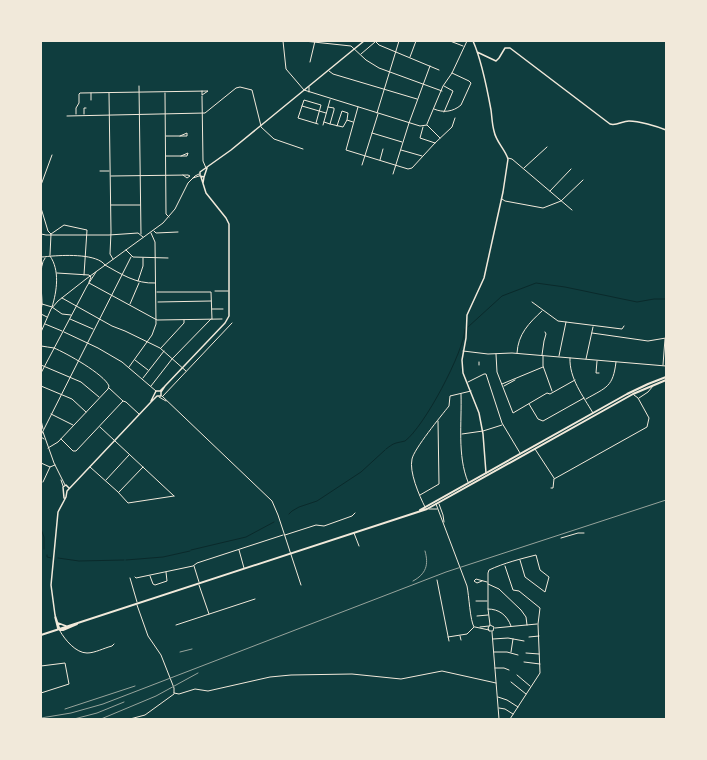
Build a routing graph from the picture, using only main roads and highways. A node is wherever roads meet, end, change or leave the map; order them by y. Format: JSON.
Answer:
{"nodes":[{"id":1,"x":666,"y":377,"type":"edge"},
{"id":2,"x":666,"y":380,"type":"edge"},
{"id":3,"x":534,"y":448,"type":"junction"},
{"id":4,"x":530,"y":450,"type":"junction"},
{"id":5,"x":490,"y":472,"type":"junction"},
{"id":6,"x":486,"y":474,"type":"junction"},
{"id":7,"x":436,"y":502,"type":"junction"},
{"id":8,"x":79,"y":623,"type":"junction"},
{"id":9,"x":60,"y":630,"type":"junction"},
{"id":10,"x":42,"y":635,"type":"edge"}],
"edges":[{"from":1,"to":3,"type":"main road"},
{"from":2,"to":3,"type":"main road"},
{"from":3,"to":4,"type":"main road"},
{"from":4,"to":5,"type":"main road"},
{"from":4,"to":5,"type":"main road"},
{"from":5,"to":6,"type":"main road"},
{"from":6,"to":7,"type":"main road"},
{"from":6,"to":7,"type":"main road"},
{"from":7,"to":8,"type":"main road"},
{"from":8,"to":9,"type":"main road"},
{"from":8,"to":9,"type":"main road"},
{"from":9,"to":10,"type":"main road"}]}
